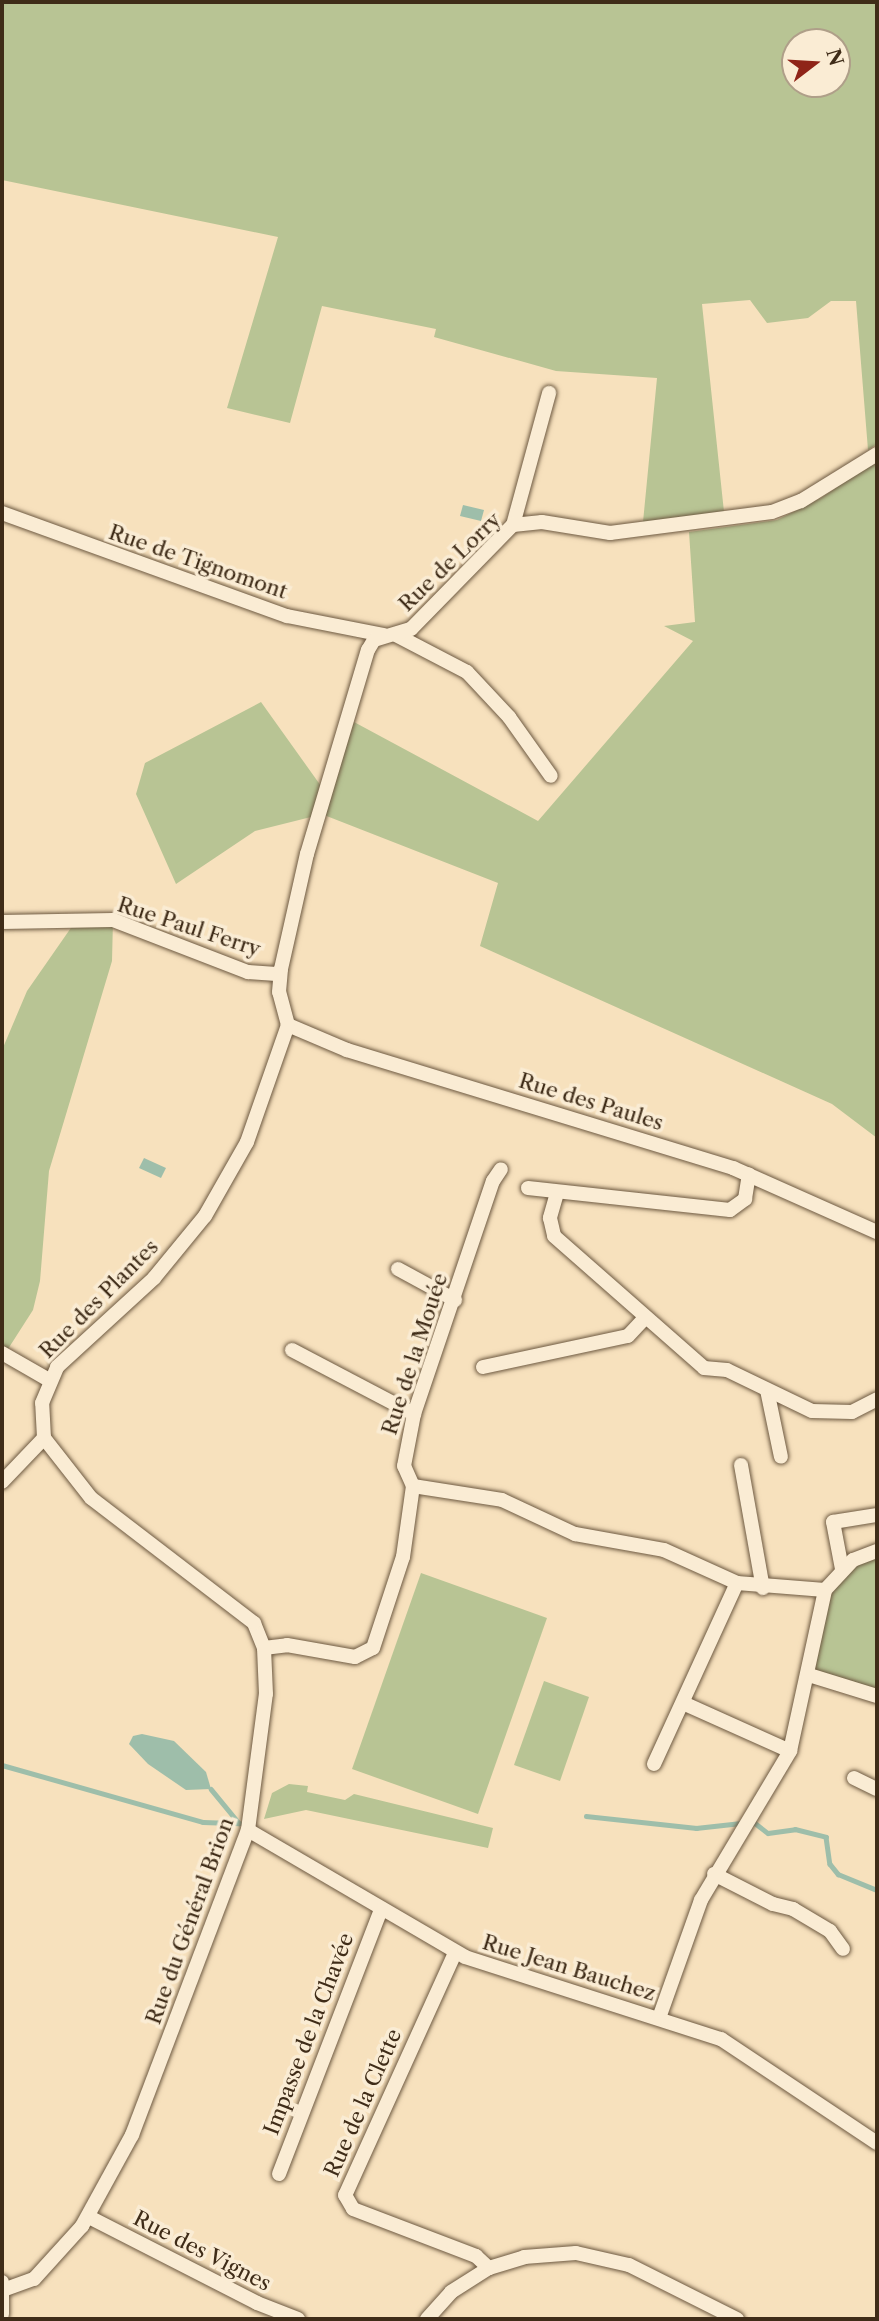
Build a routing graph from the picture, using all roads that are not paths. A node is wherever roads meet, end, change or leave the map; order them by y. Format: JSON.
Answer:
{"nodes":[{"id":1,"x":549,"y":393,"type":"dead end"},
{"id":2,"x":877,"y":454,"type":"edge"},
{"id":3,"x":2,"y":513,"type":"edge"},
{"id":4,"x":513,"y":525,"type":"junction"},
{"id":5,"x":390,"y":635,"type":"junction"},
{"id":6,"x":551,"y":776,"type":"dead end"},
{"id":7,"x":2,"y":922,"type":"edge"},
{"id":8,"x":280,"y":974,"type":"junction"},
{"id":9,"x":288,"y":1025,"type":"junction"},
{"id":10,"x":501,"y":1169,"type":"dead end"},
{"id":11,"x":749,"y":1174,"type":"junction"},
{"id":12,"x":528,"y":1188,"type":"dead end"},
{"id":13,"x":557,"y":1193,"type":"junction"},
{"id":14,"x":877,"y":1232,"type":"edge"},
{"id":15,"x":398,"y":1269,"type":"dead end"},
{"id":16,"x":455,"y":1300,"type":"junction"},
{"id":17,"x":645,"y":1318,"type":"junction"},
{"id":18,"x":292,"y":1350,"type":"dead end"},
{"id":19,"x":2,"y":1353,"type":"edge"},
{"id":20,"x":483,"y":1367,"type":"dead end"},
{"id":21,"x":49,"y":1380,"type":"junction"},
{"id":22,"x":767,"y":1390,"type":"junction"},
{"id":23,"x":877,"y":1399,"type":"edge"},
{"id":24,"x":414,"y":1415,"type":"junction"},
{"id":25,"x":44,"y":1438,"type":"junction"},
{"id":26,"x":781,"y":1457,"type":"dead end"},
{"id":27,"x":740,"y":1465,"type":"dead end"},
{"id":28,"x":2,"y":1482,"type":"edge"},
{"id":29,"x":413,"y":1486,"type":"junction"},
{"id":30,"x":877,"y":1515,"type":"edge"},
{"id":31,"x":877,"y":1551,"type":"edge"},
{"id":32,"x":842,"y":1569,"type":"junction"},
{"id":33,"x":737,"y":1583,"type":"junction"},
{"id":34,"x":763,"y":1588,"type":"junction"},
{"id":35,"x":825,"y":1590,"type":"junction"},
{"id":36,"x":264,"y":1648,"type":"junction"},
{"id":37,"x":809,"y":1675,"type":"junction"},
{"id":38,"x":877,"y":1696,"type":"edge"},
{"id":39,"x":683,"y":1703,"type":"junction"},
{"id":40,"x":790,"y":1751,"type":"junction"},
{"id":41,"x":654,"y":1764,"type":"dead end"},
{"id":42,"x":854,"y":1778,"type":"dead end"},
{"id":43,"x":877,"y":1789,"type":"edge"},
{"id":44,"x":248,"y":1830,"type":"junction"},
{"id":45,"x":714,"y":1874,"type":"junction"},
{"id":46,"x":381,"y":1909,"type":"junction"},
{"id":47,"x":843,"y":1949,"type":"dead end"},
{"id":48,"x":455,"y":1952,"type":"junction"},
{"id":49,"x":659,"y":2018,"type":"junction"},
{"id":50,"x":877,"y":2143,"type":"edge"},
{"id":51,"x":279,"y":2174,"type":"dead end"},
{"id":52,"x":89,"y":2217,"type":"junction"},
{"id":53,"x":489,"y":2268,"type":"junction"},
{"id":54,"x":2,"y":2286,"type":"edge"},
{"id":55,"x":2,"y":2314,"type":"edge"},
{"id":56,"x":298,"y":2319,"type":"edge"},
{"id":57,"x":427,"y":2319,"type":"edge"},
{"id":58,"x":735,"y":2319,"type":"edge"}],
"edges":[{"from":1,"to":4,"type":"street"},
{"from":2,"to":4,"type":"street","name":"Rue de Lorry"},
{"from":3,"to":5,"type":"street","name":"Rue de Tignomont"},
{"from":4,"to":5,"type":"street","name":"Rue de Lorry"},
{"from":5,"to":6,"type":"street","name":"Rue de Tignomont"},
{"from":5,"to":8,"type":"street","name":"Rue de Lorry"},
{"from":7,"to":8,"type":"street","name":"Rue Paul Ferry"},
{"from":8,"to":9,"type":"street","name":"Rue de Lorry"},
{"from":9,"to":11,"type":"street","name":"Rue des Paules"},
{"from":9,"to":21,"type":"street","name":"Rue des Plantes"},
{"from":10,"to":16,"type":"street","name":"Rue de la Mouée"},
{"from":11,"to":13,"type":"street"},
{"from":11,"to":14,"type":"street","name":"Rue des Paules"},
{"from":12,"to":13,"type":"street"},
{"from":13,"to":17,"type":"street"},
{"from":15,"to":16,"type":"street"},
{"from":16,"to":24,"type":"street","name":"Rue de la Mouée"},
{"from":17,"to":20,"type":"street"},
{"from":17,"to":22,"type":"street"},
{"from":18,"to":24,"type":"street"},
{"from":19,"to":21,"type":"street"},
{"from":21,"to":25,"type":"street","name":"Rue des Plantes"},
{"from":22,"to":23,"type":"street"},
{"from":22,"to":26,"type":"street"},
{"from":24,"to":29,"type":"street","name":"Rue de la Mouée"},
{"from":25,"to":28,"type":"street"},
{"from":25,"to":36,"type":"street","name":"Rue du Général Brion"},
{"from":27,"to":34,"type":"street"},
{"from":29,"to":33,"type":"street"},
{"from":29,"to":36,"type":"street","name":"Rue de la Mouée"},
{"from":30,"to":32,"type":"street"},
{"from":31,"to":32,"type":"street"},
{"from":32,"to":35,"type":"street"},
{"from":33,"to":34,"type":"street"},
{"from":33,"to":39,"type":"street"},
{"from":34,"to":35,"type":"street"},
{"from":35,"to":37,"type":"street"},
{"from":36,"to":44,"type":"street","name":"Rue du Général Brion"},
{"from":37,"to":38,"type":"street"},
{"from":37,"to":40,"type":"street"},
{"from":39,"to":40,"type":"street"},
{"from":39,"to":41,"type":"street"},
{"from":40,"to":45,"type":"street"},
{"from":42,"to":43,"type":"street"},
{"from":44,"to":46,"type":"street","name":"Rue Jean Bauchez"},
{"from":44,"to":52,"type":"street","name":"Rue du Général Brion"},
{"from":45,"to":47,"type":"street"},
{"from":45,"to":49,"type":"street"},
{"from":46,"to":48,"type":"street","name":"Rue Jean Bauchez"},
{"from":46,"to":51,"type":"street","name":"Impasse de la Chavée"},
{"from":48,"to":49,"type":"street","name":"Rue Jean Bauchez"},
{"from":48,"to":53,"type":"street","name":"Rue de la Clette"},
{"from":49,"to":50,"type":"street","name":"Rue Jean Bauchez"},
{"from":52,"to":54,"type":"street","name":"Rue du Général Brion"},
{"from":52,"to":56,"type":"street","name":"Rue des Vignes"},
{"from":53,"to":57,"type":"street"},
{"from":53,"to":58,"type":"street"},
{"from":54,"to":55,"type":"street"}]}
